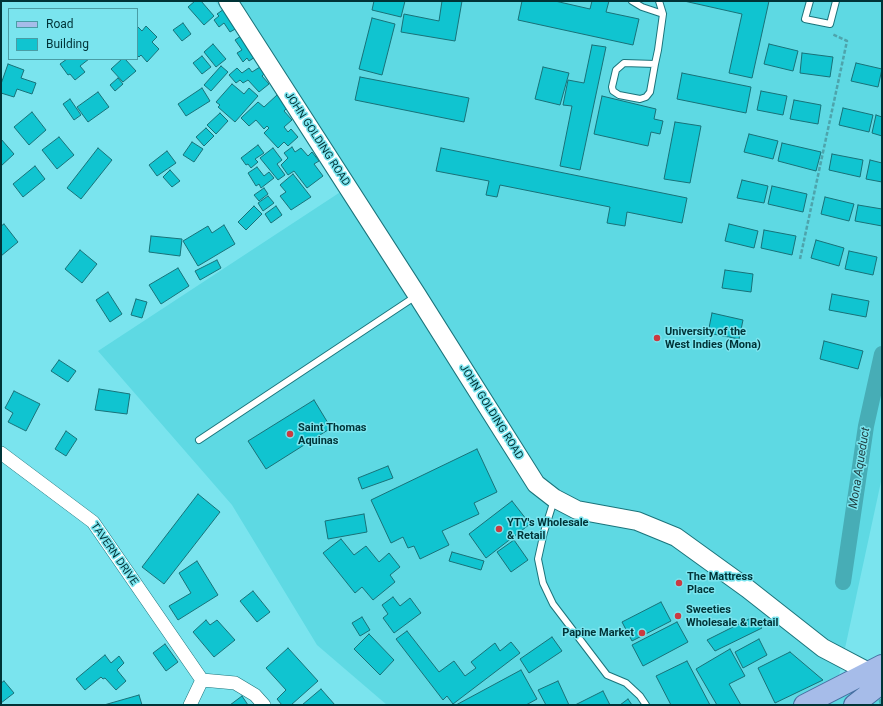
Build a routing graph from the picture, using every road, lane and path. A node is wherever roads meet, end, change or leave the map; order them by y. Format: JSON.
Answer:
{"nodes":[{"id":1,"x":228,"y":1,"type":"edge"},
{"id":2,"x":632,"y":1,"type":"edge"},
{"id":3,"x":658,"y":1,"type":"edge"},
{"id":4,"x":810,"y":1,"type":"edge"},
{"id":5,"x":836,"y":1,"type":"edge"},
{"id":6,"x":663,"y":14,"type":"junction"},
{"id":7,"x":830,"y":24,"type":"junction"},
{"id":8,"x":655,"y":64,"type":"junction"},
{"id":9,"x":800,"y":259,"type":"dead end"},
{"id":10,"x":417,"y":295,"type":"junction"},
{"id":11,"x":199,"y":440,"type":"dead end"},
{"id":12,"x":1,"y":453,"type":"edge"},
{"id":13,"x":554,"y":498,"type":"junction"},
{"id":14,"x":879,"y":675,"type":"edge"},
{"id":15,"x":202,"y":680,"type":"junction"},
{"id":16,"x":190,"y":705,"type":"edge"},
{"id":17,"x":264,"y":705,"type":"edge"},
{"id":18,"x":646,"y":705,"type":"edge"},
{"id":19,"x":804,"y":705,"type":"edge"},
{"id":20,"x":854,"y":705,"type":"edge"}],
"edges":[{"from":1,"to":10,"type":"street","name":"JOHN GOLDING ROAD"},
{"from":2,"to":6,"type":"lane"},
{"from":3,"to":6,"type":"lane"},
{"from":4,"to":7,"type":"lane"},
{"from":5,"to":7,"type":"lane"},
{"from":6,"to":8,"type":"lane"},
{"from":7,"to":9,"type":"path"},
{"from":8,"to":8,"type":"lane"},
{"from":10,"to":11,"type":"lane"},
{"from":10,"to":13,"type":"street","name":"JOHN GOLDING ROAD"},
{"from":12,"to":15,"type":"street","name":"TAVERN DRIVE"},
{"from":13,"to":14,"type":"street","name":"JOHN GOLDING ROAD"},
{"from":13,"to":18,"type":"lane"},
{"from":14,"to":19,"type":"main road"},
{"from":14,"to":20,"type":"main road"},
{"from":15,"to":16,"type":"street"},
{"from":15,"to":17,"type":"street"}]}
